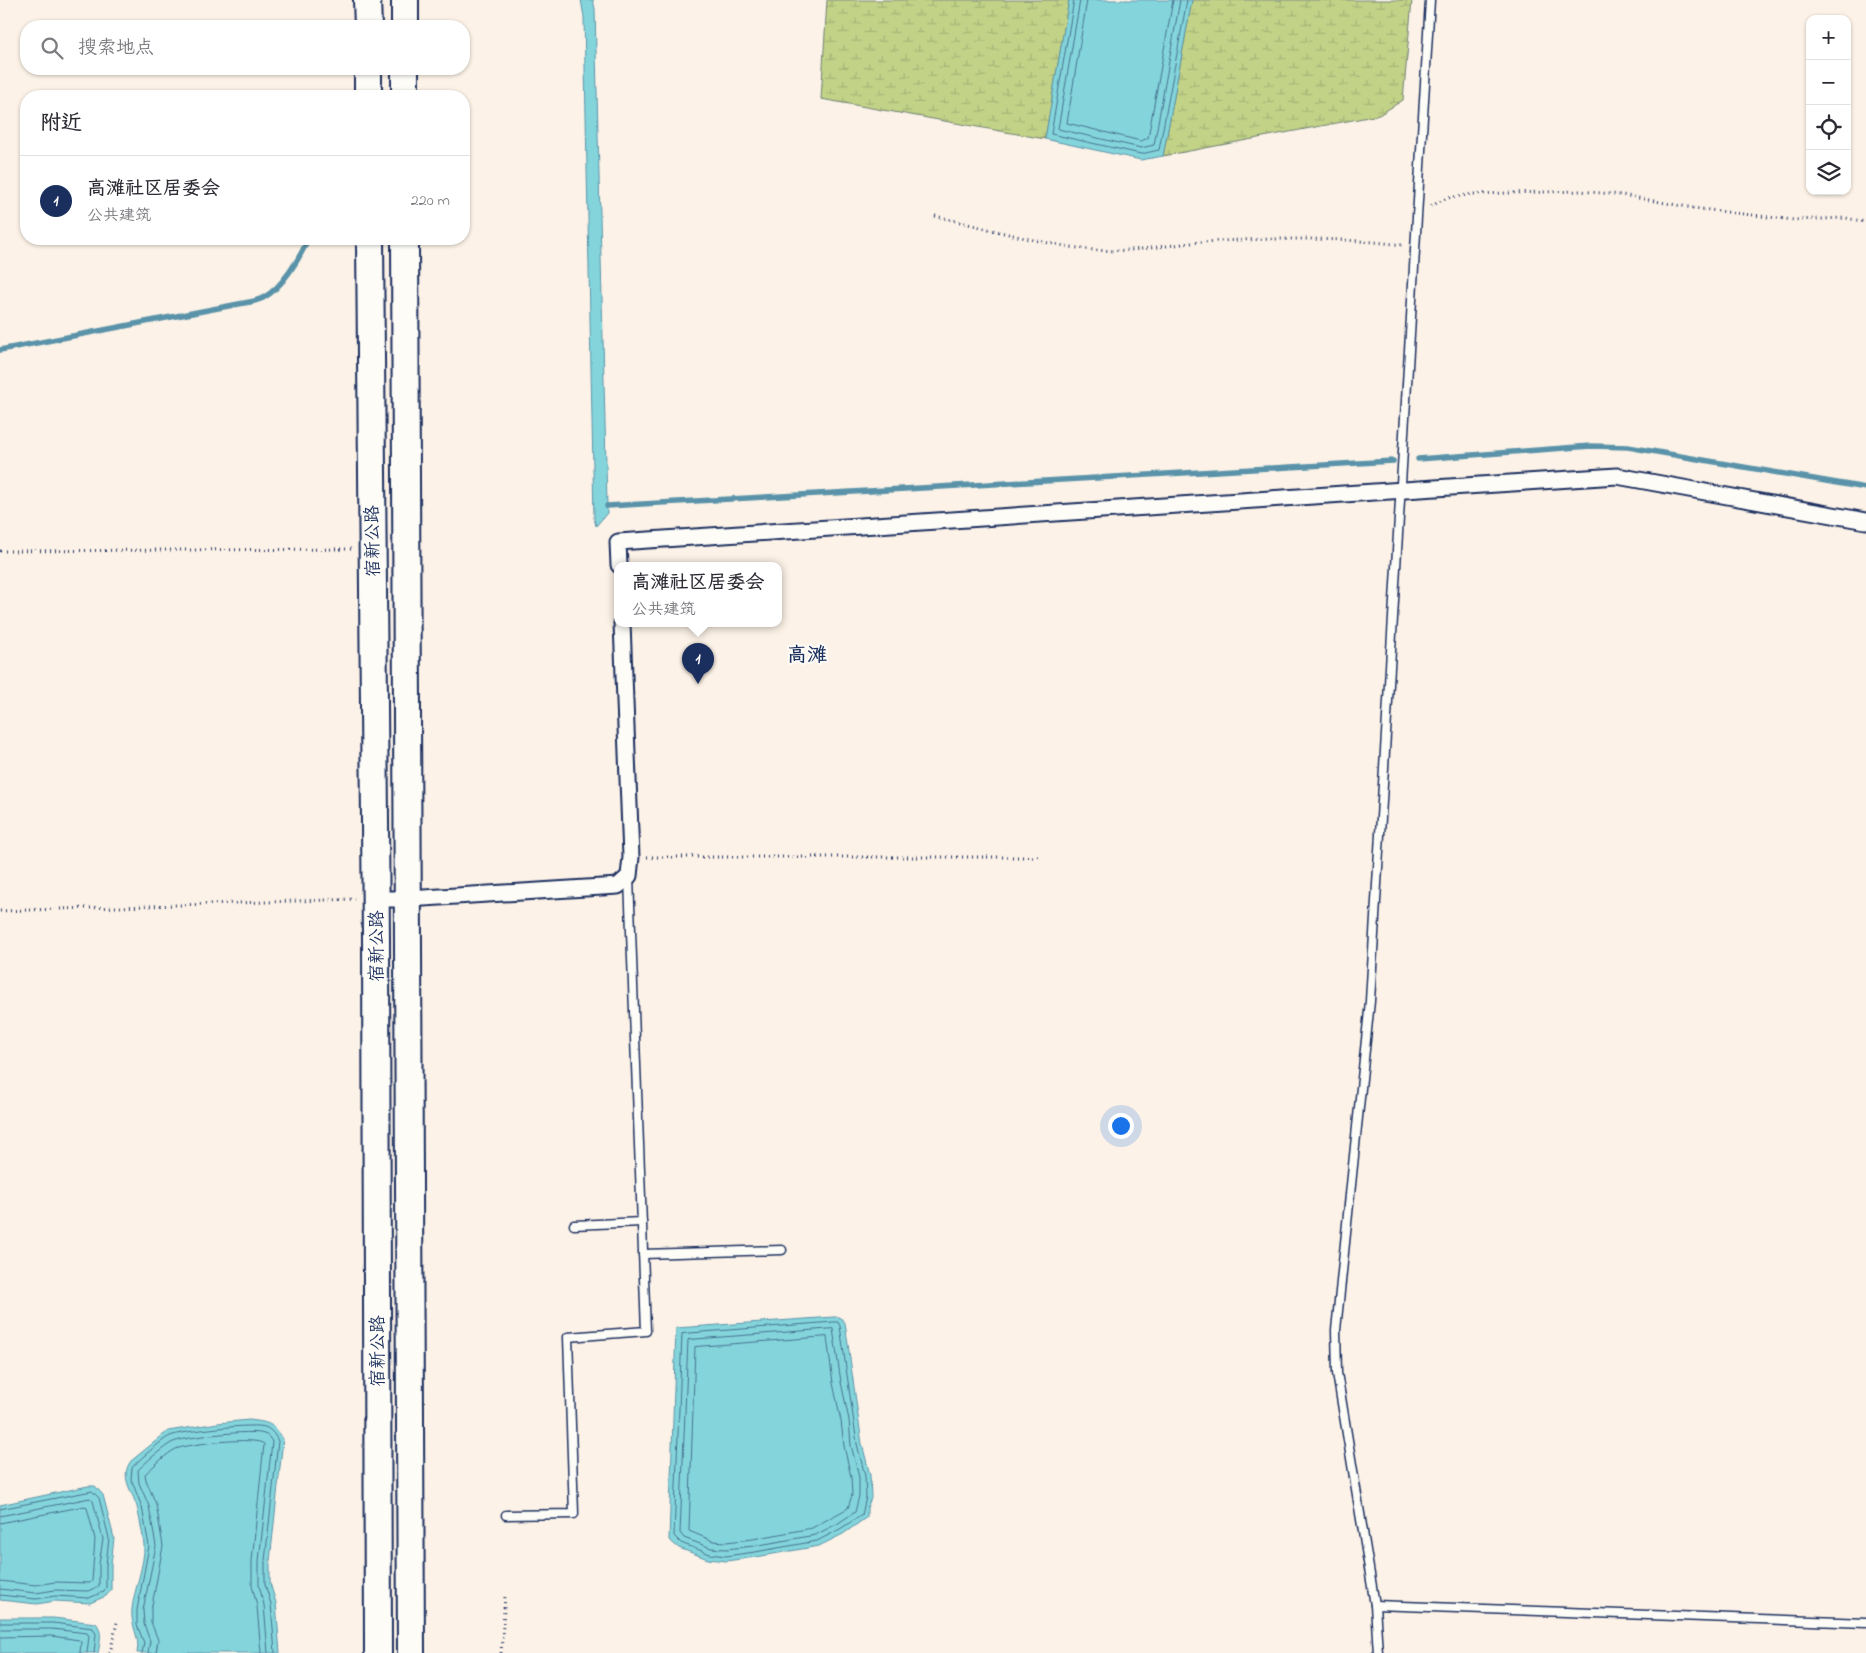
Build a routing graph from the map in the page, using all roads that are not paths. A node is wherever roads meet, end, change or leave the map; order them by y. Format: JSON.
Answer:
{"nodes":[{"id":1,"x":1430,"y":0,"type":"edge"},
{"id":2,"x":368,"y":75,"type":"edge"},
{"id":3,"x":405,"y":75,"type":"edge"},
{"id":4,"x":368,"y":90,"type":"edge"},
{"id":5,"x":405,"y":90,"type":"edge"},
{"id":6,"x":370,"y":245,"type":"edge"},
{"id":7,"x":405,"y":245,"type":"edge"},
{"id":8,"x":1401,"y":491,"type":"junction"},
{"id":9,"x":1866,"y":521,"type":"edge"},
{"id":10,"x":619,"y":562,"type":"edge"},
{"id":11,"x":622,"y":627,"type":"edge"},
{"id":12,"x":629,"y":876,"type":"junction"},
{"id":13,"x":375,"y":899,"type":"junction"},
{"id":14,"x":408,"y":899,"type":"junction"},
{"id":15,"x":642,"y":1222,"type":"junction"},
{"id":16,"x":574,"y":1225,"type":"dead end"},
{"id":17,"x":782,"y":1250,"type":"dead end"},
{"id":18,"x":643,"y":1254,"type":"junction"},
{"id":19,"x":506,"y":1515,"type":"dead end"},
{"id":20,"x":1375,"y":1604,"type":"junction"},
{"id":21,"x":1866,"y":1623,"type":"edge"},
{"id":22,"x":378,"y":1653,"type":"edge"},
{"id":23,"x":411,"y":1653,"type":"edge"},
{"id":24,"x":1378,"y":1653,"type":"edge"}],
"edges":[{"from":1,"to":8,"type":"lane"},
{"from":2,"to":4,"type":"highway"},
{"from":3,"to":5,"type":"highway"},
{"from":6,"to":13,"type":"highway","name":"宿新公路"},
{"from":7,"to":14,"type":"highway","name":"宿新公路"},
{"from":8,"to":9,"type":"street"},
{"from":8,"to":10,"type":"street"},
{"from":8,"to":20,"type":"lane"},
{"from":11,"to":12,"type":"street"},
{"from":12,"to":14,"type":"street"},
{"from":12,"to":15,"type":"lane"},
{"from":13,"to":14,"type":"street"},
{"from":13,"to":22,"type":"highway","name":"宿新公路"},
{"from":14,"to":23,"type":"highway","name":"宿新公路"},
{"from":15,"to":16,"type":"lane"},
{"from":15,"to":18,"type":"lane"},
{"from":17,"to":18,"type":"lane"},
{"from":18,"to":19,"type":"lane"},
{"from":20,"to":21,"type":"lane"},
{"from":20,"to":24,"type":"lane"}]}
